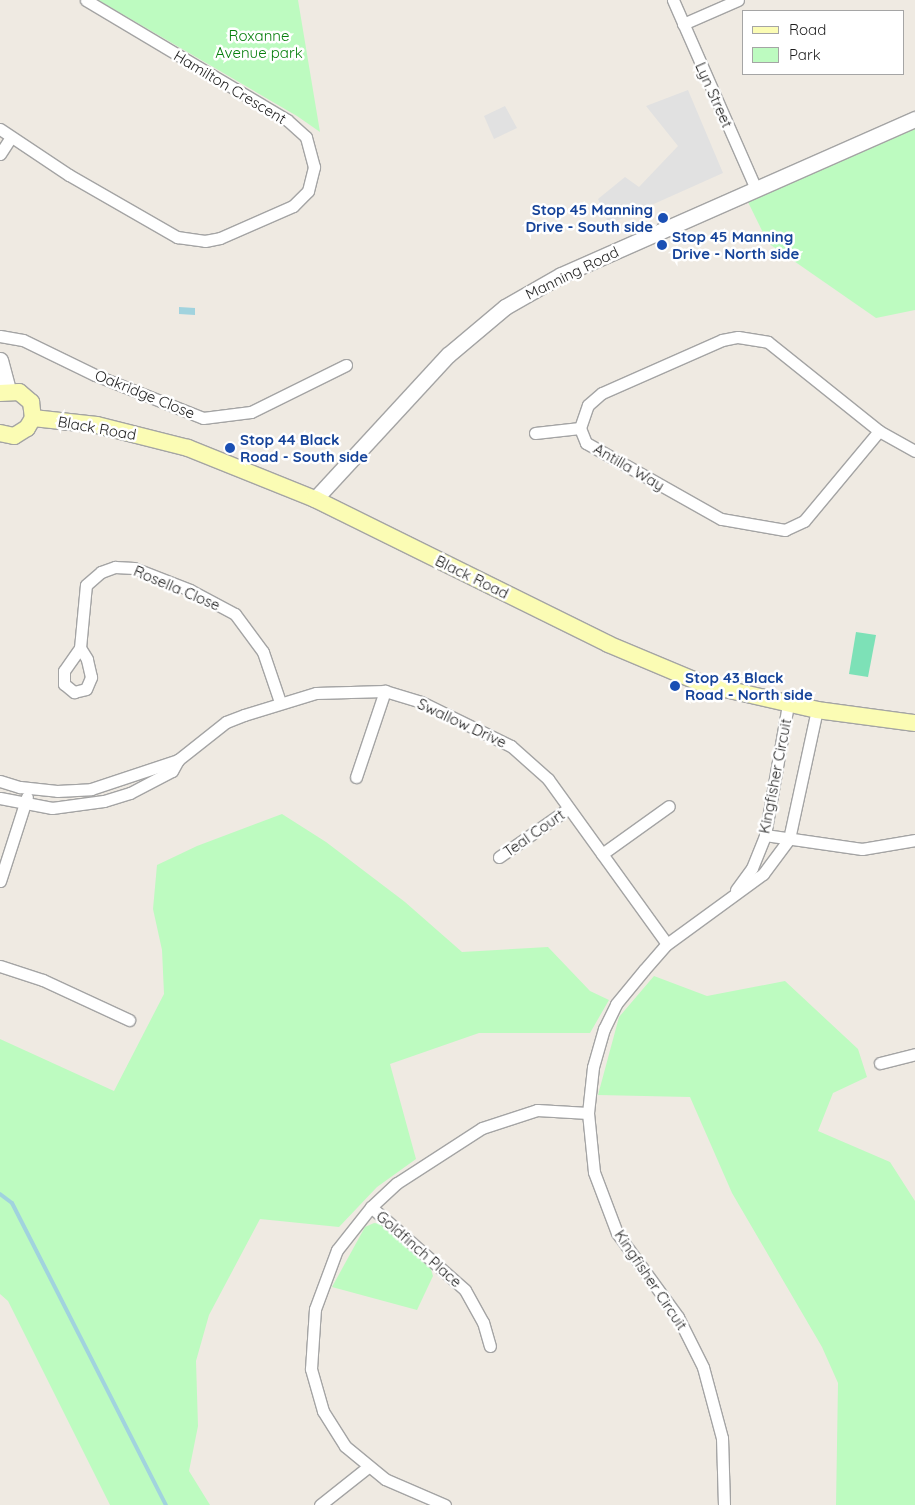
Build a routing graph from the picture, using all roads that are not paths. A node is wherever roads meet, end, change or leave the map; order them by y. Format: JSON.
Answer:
{"nodes":[{"id":1,"x":86,"y":0,"type":"edge"},
{"id":2,"x":672,"y":0,"type":"edge"},
{"id":3,"x":738,"y":0,"type":"edge"},
{"id":4,"x":683,"y":24,"type":"junction"},
{"id":5,"x":915,"y":119,"type":"edge"},
{"id":6,"x":0,"y":129,"type":"edge"},
{"id":7,"x":12,"y":137,"type":"junction"},
{"id":8,"x":0,"y":154,"type":"edge"},
{"id":9,"x":756,"y":189,"type":"junction"},
{"id":10,"x":0,"y":336,"type":"edge"},
{"id":11,"x":0,"y":360,"type":"edge"},
{"id":12,"x":346,"y":365,"type":"dead end"},
{"id":13,"x":4,"y":392,"type":"edge"},
{"id":14,"x":33,"y":418,"type":"junction"},
{"id":15,"x":580,"y":428,"type":"junction"},
{"id":16,"x":878,"y":431,"type":"junction"},
{"id":17,"x":0,"y":433,"type":"edge"},
{"id":18,"x":535,"y":433,"type":"dead end"},
{"id":19,"x":915,"y":452,"type":"edge"},
{"id":20,"x":315,"y":500,"type":"junction"},
{"id":21,"x":80,"y":648,"type":"dead end"},
{"id":22,"x":385,"y":692,"type":"junction"},
{"id":23,"x":280,"y":702,"type":"junction"},
{"id":24,"x":788,"y":704,"type":"junction"},
{"id":25,"x":817,"y":710,"type":"junction"},
{"id":26,"x":915,"y":723,"type":"edge"},
{"id":27,"x":178,"y":760,"type":"junction"},
{"id":28,"x":356,"y":777,"type":"dead end"},
{"id":29,"x":0,"y":781,"type":"edge"},
{"id":30,"x":28,"y":788,"type":"junction"},
{"id":31,"x":0,"y":798,"type":"edge"},
{"id":32,"x":25,"y":804,"type":"junction"},
{"id":33,"x":669,"y":806,"type":"dead end"},
{"id":34,"x":569,"y":808,"type":"junction"},
{"id":35,"x":765,"y":835,"type":"junction"},
{"id":36,"x":789,"y":839,"type":"junction"},
{"id":37,"x":915,"y":840,"type":"edge"},
{"id":38,"x":602,"y":854,"type":"junction"},
{"id":39,"x":499,"y":858,"type":"dead end"},
{"id":40,"x":0,"y":881,"type":"edge"},
{"id":41,"x":729,"y":899,"type":"junction"},
{"id":42,"x":668,"y":944,"type":"junction"},
{"id":43,"x":0,"y":966,"type":"edge"},
{"id":44,"x":129,"y":1020,"type":"dead end"},
{"id":45,"x":915,"y":1054,"type":"edge"},
{"id":46,"x":880,"y":1063,"type":"dead end"},
{"id":47,"x":588,"y":1113,"type":"junction"},
{"id":48,"x":371,"y":1207,"type":"junction"},
{"id":49,"x":490,"y":1346,"type":"dead end"},
{"id":50,"x":368,"y":1467,"type":"junction"},
{"id":51,"x":320,"y":1505,"type":"edge"},
{"id":52,"x":445,"y":1505,"type":"edge"},
{"id":53,"x":724,"y":1505,"type":"edge"}],
"edges":[{"from":1,"to":7,"type":"street","name":"Hamilton Crescent"},
{"from":2,"to":4,"type":"street","name":"Lyn Street"},
{"from":3,"to":4,"type":"street"},
{"from":4,"to":9,"type":"street","name":"Lyn Street"},
{"from":5,"to":9,"type":"street","name":"Manning Road"},
{"from":6,"to":7,"type":"street","name":"Hamilton Crescent"},
{"from":7,"to":8,"type":"street"},
{"from":9,"to":20,"type":"street","name":"Manning Road"},
{"from":10,"to":12,"type":"street","name":"Oakridge Close"},
{"from":11,"to":13,"type":"street"},
{"from":13,"to":14,"type":"main road"},
{"from":14,"to":17,"type":"main road"},
{"from":14,"to":20,"type":"main road","name":"Black Road"},
{"from":15,"to":16,"type":"street"},
{"from":15,"to":16,"type":"street","name":"Antilla Way"},
{"from":15,"to":18,"type":"street"},
{"from":16,"to":19,"type":"street"},
{"from":20,"to":24,"type":"main road","name":"Black Road"},
{"from":21,"to":23,"type":"street","name":"Rosella Close"},
{"from":22,"to":23,"type":"street","name":"Swallow Drive"},
{"from":22,"to":28,"type":"street"},
{"from":22,"to":34,"type":"street","name":"Swallow Drive"},
{"from":23,"to":27,"type":"street","name":"Swallow Drive"},
{"from":24,"to":25,"type":"main road","name":"Black Road"},
{"from":24,"to":35,"type":"street","name":"Kingfisher Circuit"},
{"from":25,"to":26,"type":"main road","name":"Black Road"},
{"from":25,"to":36,"type":"street","name":"Kingfisher Circuit"},
{"from":27,"to":30,"type":"street","name":"Swallow Drive"},
{"from":27,"to":32,"type":"street","name":"Swallow Drive"},
{"from":29,"to":30,"type":"street","name":"Swallow Drive"},
{"from":30,"to":32,"type":"street"},
{"from":31,"to":32,"type":"street","name":"Swallow Drive"},
{"from":32,"to":40,"type":"street"},
{"from":33,"to":38,"type":"street"},
{"from":34,"to":38,"type":"street","name":"Swallow Drive"},
{"from":34,"to":39,"type":"street","name":"Teal Court"},
{"from":35,"to":36,"type":"street"},
{"from":35,"to":41,"type":"street","name":"Kingfisher Circuit"},
{"from":36,"to":37,"type":"street"},
{"from":36,"to":41,"type":"street","name":"Kingfisher Circuit"},
{"from":38,"to":42,"type":"street","name":"Swallow Drive"},
{"from":41,"to":42,"type":"street","name":"Kingfisher Circuit"},
{"from":42,"to":47,"type":"street","name":"Kingfisher Circuit"},
{"from":43,"to":44,"type":"street"},
{"from":45,"to":46,"type":"street"},
{"from":47,"to":48,"type":"street"},
{"from":47,"to":53,"type":"street","name":"Kingfisher Circuit"},
{"from":48,"to":49,"type":"street","name":"Goldfinch Place"},
{"from":48,"to":50,"type":"street"},
{"from":50,"to":51,"type":"street"},
{"from":50,"to":52,"type":"street"}]}
